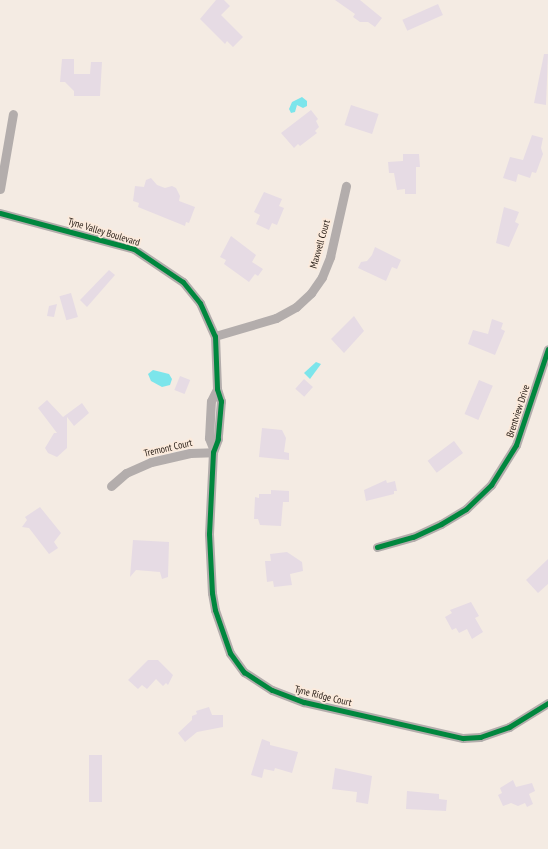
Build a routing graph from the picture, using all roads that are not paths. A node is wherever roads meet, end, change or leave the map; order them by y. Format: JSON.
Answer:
{"nodes":[{"id":1,"x":13,"y":114,"type":"dead end"},
{"id":2,"x":346,"y":186,"type":"dead end"},
{"id":3,"x":0,"y":189,"type":"edge"},
{"id":4,"x":0,"y":213,"type":"edge"},
{"id":5,"x":215,"y":336,"type":"junction"},
{"id":6,"x":548,"y":349,"type":"edge"},
{"id":7,"x":213,"y":450,"type":"junction"},
{"id":8,"x":111,"y":486,"type":"dead end"},
{"id":9,"x":377,"y":547,"type":"dead end"},
{"id":10,"x":548,"y":703,"type":"edge"}],
"edges":[{"from":1,"to":3,"type":"street"},
{"from":2,"to":5,"type":"street","name":"Maxwell Court"},
{"from":4,"to":5,"type":"street","name":"Tyne Valley Boulevard"},
{"from":5,"to":7,"type":"street","name":"Tyne Valley Boulevard"},
{"from":6,"to":9,"type":"street","name":"Brentview Drive"},
{"from":7,"to":8,"type":"street","name":"Tremont Court"},
{"from":7,"to":10,"type":"street","name":"Tyne Ridge Court"}]}
